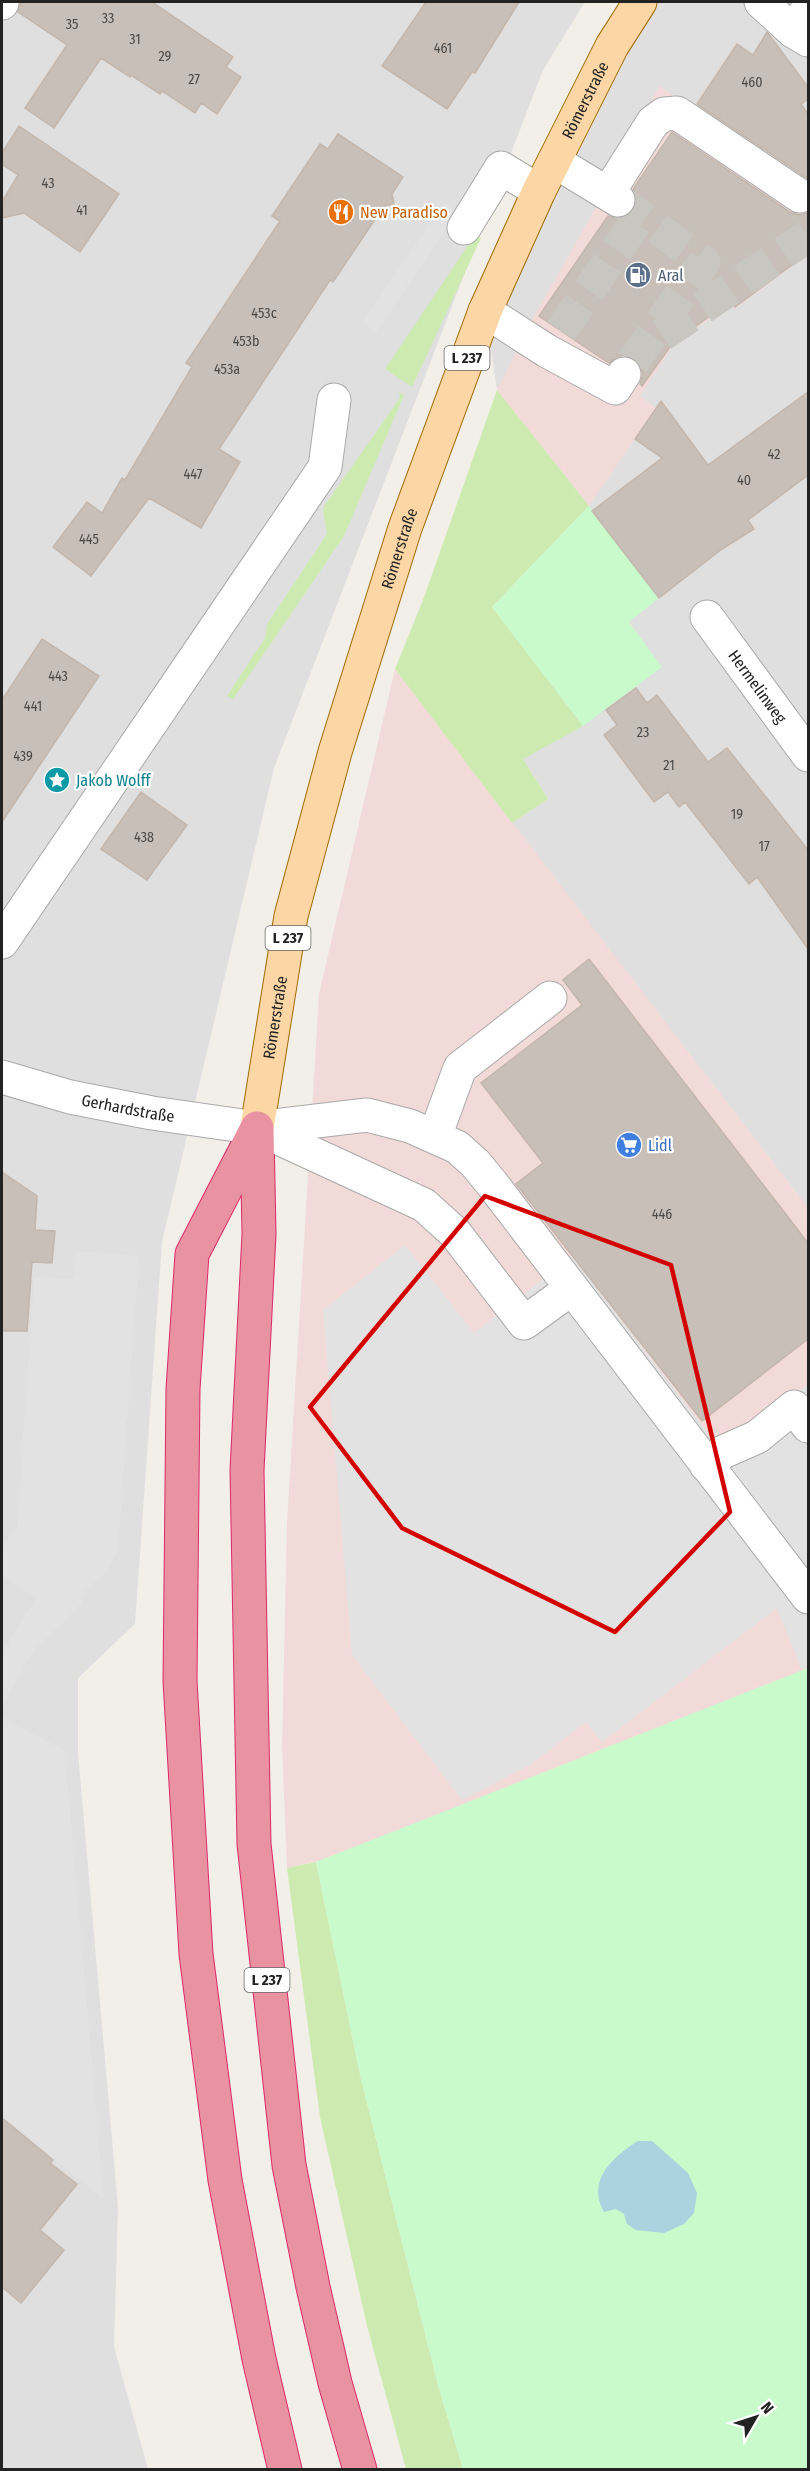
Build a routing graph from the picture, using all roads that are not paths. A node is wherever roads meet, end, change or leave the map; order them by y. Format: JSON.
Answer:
{"nodes":[{"id":1,"x":640,"y":2,"type":"edge"},
{"id":2,"x":761,"y":2,"type":"edge"},
{"id":3,"x":803,"y":27,"type":"edge"},
{"id":4,"x":554,"y":161,"type":"junction"},
{"id":5,"x":539,"y":191,"type":"junction"},
{"id":6,"x":800,"y":196,"type":"dead end"},
{"id":7,"x":464,"y":228,"type":"dead end"},
{"id":8,"x":485,"y":311,"type":"junction"},
{"id":9,"x":624,"y":374,"type":"tunnel mouth"},
{"id":10,"x":334,"y":400,"type":"dead end"},
{"id":11,"x":707,"y":617,"type":"dead end"},
{"id":12,"x":808,"y":754,"type":"edge"},
{"id":13,"x":2,"y":942,"type":"edge"},
{"id":14,"x":550,"y":998,"type":"dead end"},
{"id":15,"x":2,"y":1077,"type":"edge"},
{"id":16,"x":257,"y":1128,"type":"junction"},
{"id":17,"x":435,"y":1136,"type":"junction"},
{"id":18,"x":571,"y":1289,"type":"junction"},
{"id":19,"x":808,"y":1426,"type":"edge"},
{"id":20,"x":706,"y":1465,"type":"junction"},
{"id":21,"x":808,"y":1597,"type":"edge"},
{"id":22,"x":285,"y":2469,"type":"edge"},
{"id":23,"x":360,"y":2469,"type":"edge"}],
"edges":[{"from":1,"to":4,"type":"main road","name":"Römerstraße","number":"L 237"},
{"from":2,"to":3,"type":"street"},
{"from":4,"to":5,"type":"main road","name":"Römerstraße","number":"L 237"},
{"from":4,"to":6,"type":"street"},
{"from":5,"to":7,"type":"street"},
{"from":5,"to":8,"type":"main road","name":"Römerstraße","number":"L 237"},
{"from":8,"to":9,"type":"street"},
{"from":8,"to":16,"type":"main road","name":"Römerstraße","number":"L 237"},
{"from":10,"to":13,"type":"street"},
{"from":11,"to":12,"type":"street","name":"Hermelinweg"},
{"from":14,"to":17,"type":"street"},
{"from":15,"to":16,"type":"street","name":"Gerhardstraße"},
{"from":16,"to":17,"type":"street"},
{"from":16,"to":18,"type":"street"},
{"from":16,"to":22,"type":"highway","number":"L 237"},
{"from":16,"to":23,"type":"highway","number":"L 237"},
{"from":17,"to":18,"type":"street"},
{"from":18,"to":20,"type":"street"},
{"from":19,"to":20,"type":"street"},
{"from":20,"to":21,"type":"street"}]}
